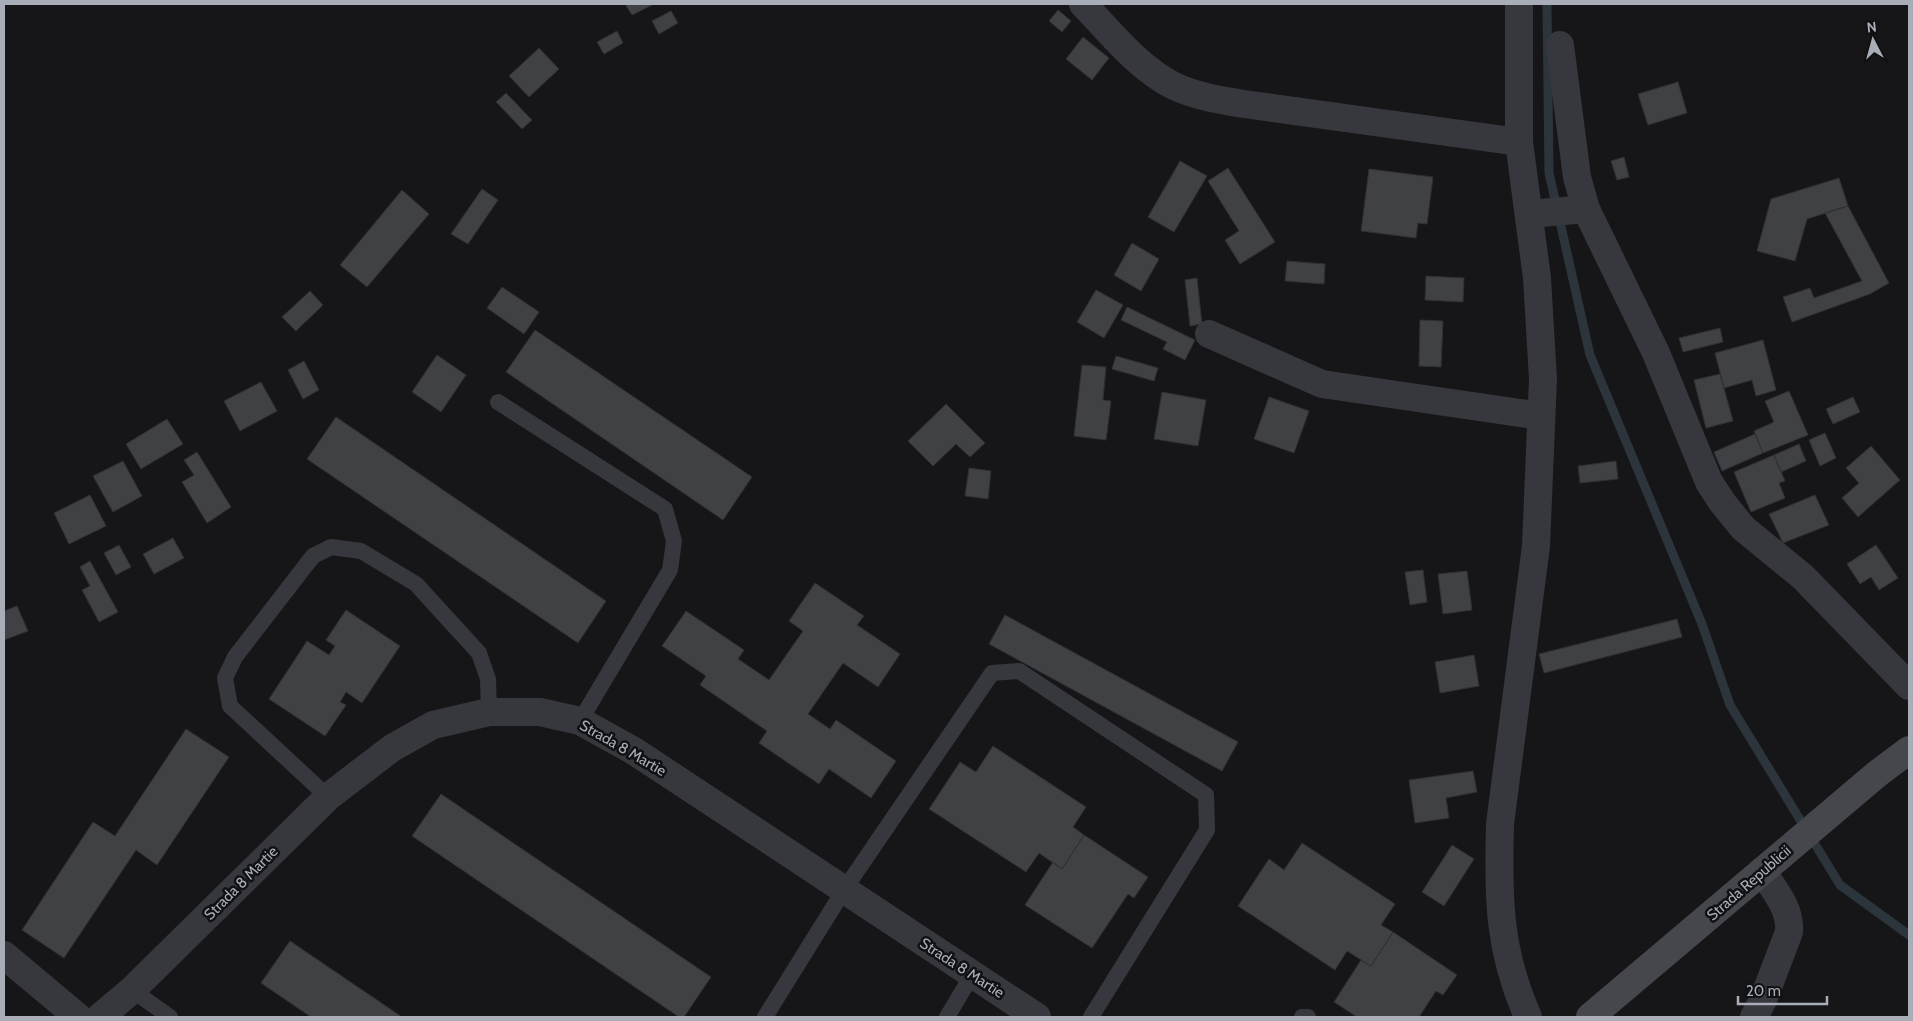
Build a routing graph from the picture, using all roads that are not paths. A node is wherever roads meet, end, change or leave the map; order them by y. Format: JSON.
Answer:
{"nodes":[{"id":1,"x":1083,"y":4,"type":"edge"},
{"id":2,"x":1519,"y":4,"type":"edge"},
{"id":3,"x":1560,"y":45,"type":"dead end"},
{"id":4,"x":1519,"y":142,"type":"junction"},
{"id":5,"x":1583,"y":210,"type":"junction"},
{"id":6,"x":1532,"y":214,"type":"junction"},
{"id":7,"x":1209,"y":334,"type":"dead end"},
{"id":8,"x":498,"y":402,"type":"dead end"},
{"id":9,"x":1542,"y":416,"type":"junction"},
{"id":10,"x":1909,"y":686,"type":"edge"},
{"id":11,"x":489,"y":712,"type":"junction"},
{"id":12,"x":580,"y":721,"type":"junction"},
{"id":13,"x":1909,"y":750,"type":"edge"},
{"id":14,"x":328,"y":797,"type":"junction"},
{"id":15,"x":1762,"y":871,"type":"junction"},
{"id":16,"x":844,"y":890,"type":"junction"},
{"id":17,"x":4,"y":955,"type":"edge"},
{"id":18,"x":972,"y":975,"type":"junction"},
{"id":19,"x":132,"y":990,"type":"junction"},
{"id":20,"x":1522,"y":1016,"type":"edge"},
{"id":21,"x":78,"y":1017,"type":"edge"},
{"id":22,"x":100,"y":1017,"type":"edge"},
{"id":23,"x":170,"y":1017,"type":"edge"},
{"id":24,"x":765,"y":1017,"type":"edge"},
{"id":25,"x":947,"y":1017,"type":"edge"},
{"id":26,"x":1037,"y":1017,"type":"edge"},
{"id":27,"x":1091,"y":1017,"type":"edge"},
{"id":28,"x":1302,"y":1017,"type":"edge"},
{"id":29,"x":1308,"y":1017,"type":"edge"},
{"id":30,"x":1590,"y":1017,"type":"edge"},
{"id":31,"x":1754,"y":1017,"type":"edge"}],
"edges":[{"from":1,"to":4,"type":"street"},
{"from":2,"to":4,"type":"street"},
{"from":3,"to":5,"type":"street"},
{"from":4,"to":6,"type":"street"},
{"from":5,"to":6,"type":"street"},
{"from":5,"to":10,"type":"street"},
{"from":6,"to":9,"type":"street"},
{"from":7,"to":9,"type":"street"},
{"from":8,"to":12,"type":"lane"},
{"from":9,"to":20,"type":"street"},
{"from":11,"to":12,"type":"street","name":"Strada 8 Martie"},
{"from":11,"to":14,"type":"street","name":"Strada 8 Martie"},
{"from":11,"to":14,"type":"lane"},
{"from":12,"to":16,"type":"street","name":"Strada 8 Martie"},
{"from":13,"to":15,"type":"main road","name":"Strada Republicii"},
{"from":14,"to":19,"type":"street","name":"Strada 8 Martie"},
{"from":15,"to":30,"type":"main road","name":"Strada Republicii"},
{"from":15,"to":31,"type":"street"},
{"from":16,"to":18,"type":"street","name":"Strada 8 Martie"},
{"from":16,"to":24,"type":"lane"},
{"from":16,"to":27,"type":"lane"},
{"from":17,"to":21,"type":"street"},
{"from":18,"to":25,"type":"lane"},
{"from":18,"to":26,"type":"street","name":"Strada 8 Martie"},
{"from":19,"to":22,"type":"street","name":"Strada 8 Martie"},
{"from":19,"to":23,"type":"lane"},
{"from":28,"to":29,"type":"lane"}]}
